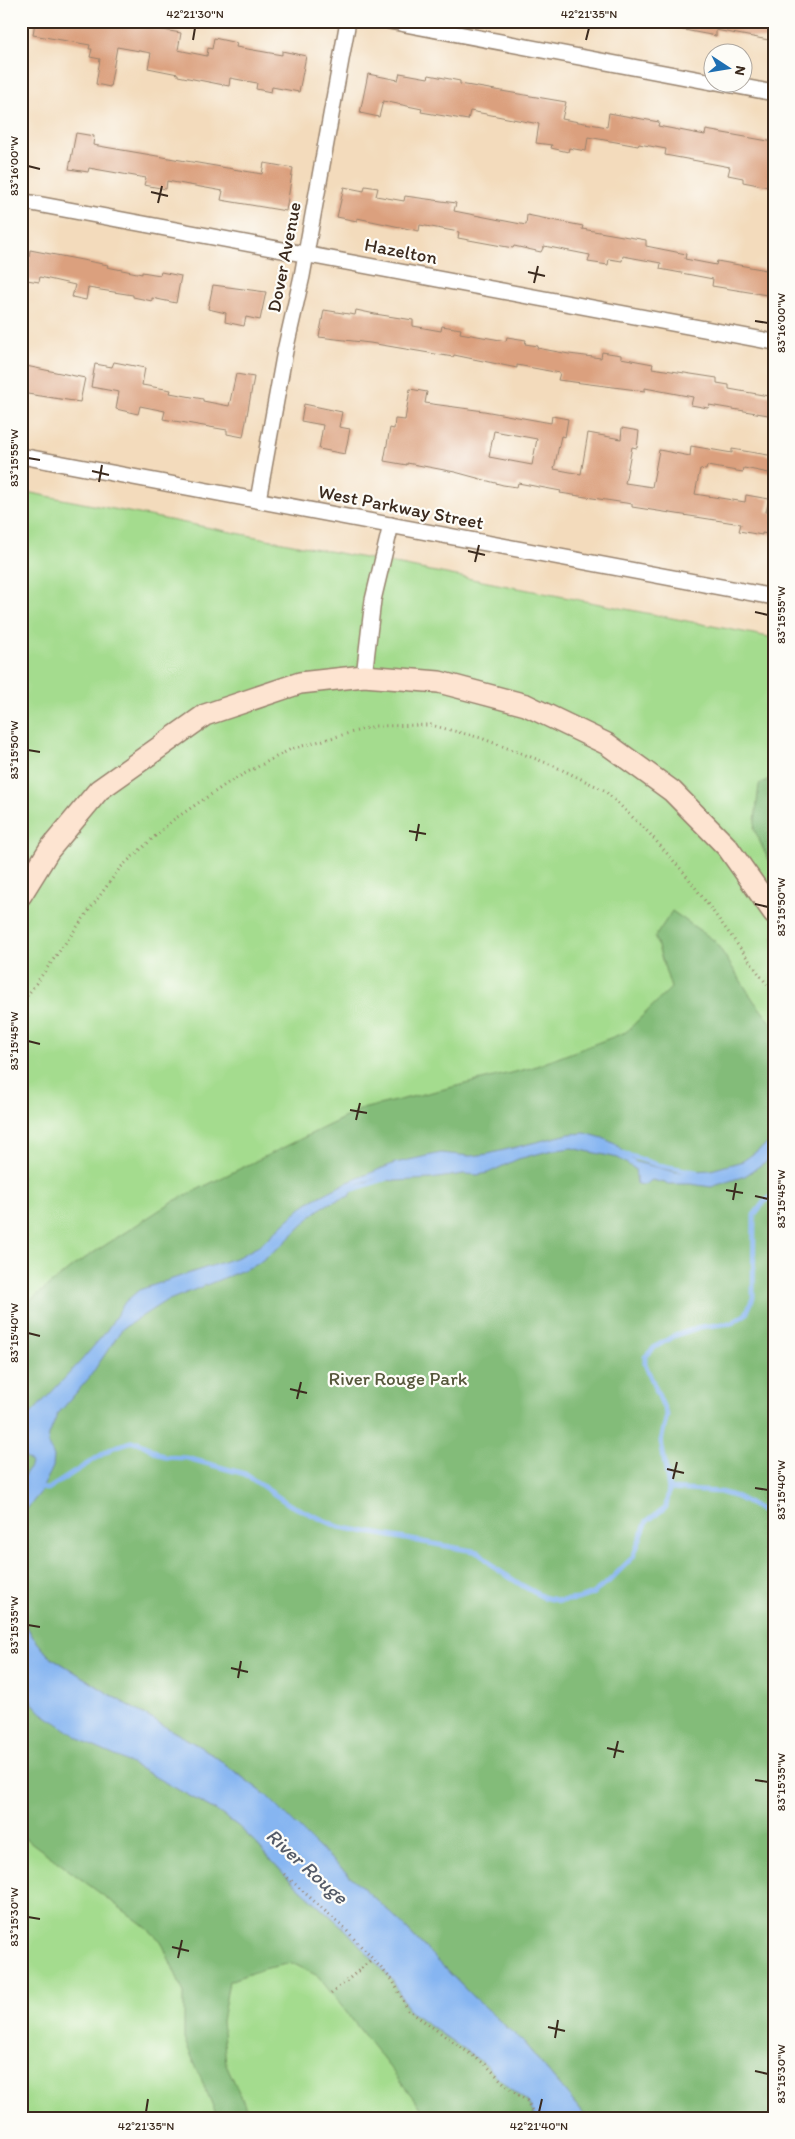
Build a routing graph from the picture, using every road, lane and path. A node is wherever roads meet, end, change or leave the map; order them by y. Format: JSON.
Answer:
{"nodes":[{"id":1,"x":348,"y":21,"type":"edge"},
{"id":2,"x":389,"y":21,"type":"edge"},
{"id":3,"x":702,"y":80,"type":"edge"},
{"id":4,"x":752,"y":89,"type":"edge"},
{"id":5,"x":774,"y":93,"type":"edge"},
{"id":6,"x":21,"y":201,"type":"edge"},
{"id":7,"x":306,"y":254,"type":"junction"},
{"id":8,"x":774,"y":342,"type":"edge"},
{"id":9,"x":21,"y":456,"type":"edge"},
{"id":10,"x":258,"y":500,"type":"junction"},
{"id":11,"x":391,"y":525,"type":"junction"},
{"id":12,"x":774,"y":597,"type":"edge"},
{"id":13,"x":364,"y":676,"type":"junction"},
{"id":14,"x":21,"y":895,"type":"edge"},
{"id":15,"x":774,"y":913,"type":"edge"},
{"id":16,"x":774,"y":994,"type":"edge"},
{"id":17,"x":21,"y":1004,"type":"edge"},
{"id":18,"x":284,"y":1874,"type":"dead end"},
{"id":19,"x":372,"y":1959,"type":"junction"},
{"id":20,"x":331,"y":1994,"type":"dead end"},
{"id":21,"x":536,"y":2118,"type":"edge"}],
"edges":[{"from":1,"to":7,"type":"street","name":"Dover Avenue"},
{"from":2,"to":3,"type":"street"},
{"from":4,"to":5,"type":"street"},
{"from":6,"to":7,"type":"street","name":"Hazelton"},
{"from":7,"to":8,"type":"street","name":"Hazelton"},
{"from":7,"to":10,"type":"street","name":"Dover Avenue"},
{"from":9,"to":10,"type":"street","name":"West Parkway Street"},
{"from":10,"to":11,"type":"street","name":"West Parkway Street"},
{"from":11,"to":12,"type":"street","name":"West Parkway Street"},
{"from":11,"to":13,"type":"street"},
{"from":13,"to":14,"type":"main road"},
{"from":13,"to":15,"type":"main road"},
{"from":16,"to":17,"type":"path"},
{"from":18,"to":19,"type":"path"},
{"from":19,"to":20,"type":"path"},
{"from":19,"to":21,"type":"path"}]}
